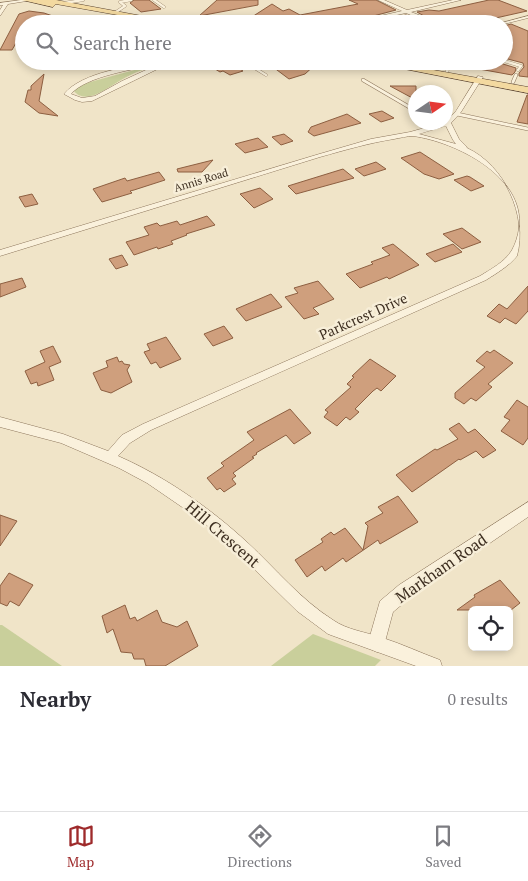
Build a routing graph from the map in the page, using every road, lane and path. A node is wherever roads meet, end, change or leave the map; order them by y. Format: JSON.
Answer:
{"nodes":[{"id":1,"x":20,"y":0,"type":"edge"},
{"id":2,"x":28,"y":0,"type":"edge"},
{"id":3,"x":45,"y":0,"type":"edge"},
{"id":4,"x":83,"y":0,"type":"edge"},
{"id":5,"x":131,"y":0,"type":"edge"},
{"id":6,"x":154,"y":0,"type":"edge"},
{"id":7,"x":380,"y":0,"type":"edge"},
{"id":8,"x":459,"y":0,"type":"edge"},
{"id":9,"x":6,"y":3,"type":"junction"},
{"id":10,"x":63,"y":3,"type":"junction"},
{"id":11,"x":0,"y":4,"type":"edge"},
{"id":12,"x":164,"y":7,"type":"dead end"},
{"id":13,"x":406,"y":11,"type":"junction"},
{"id":14,"x":116,"y":12,"type":"junction"},
{"id":15,"x":0,"y":15,"type":"edge"},
{"id":16,"x":109,"y":15,"type":"edge"},
{"id":17,"x":132,"y":15,"type":"edge"},
{"id":18,"x":388,"y":15,"type":"edge"},
{"id":19,"x":414,"y":15,"type":"edge"},
{"id":20,"x":528,"y":17,"type":"edge"},
{"id":21,"x":516,"y":20,"type":"junction"},
{"id":22,"x":513,"y":21,"type":"edge"},
{"id":23,"x":528,"y":24,"type":"edge"},
{"id":24,"x":513,"y":64,"type":"edge"},
{"id":25,"x":521,"y":67,"type":"dead end"},
{"id":26,"x":132,"y":70,"type":"edge"},
{"id":27,"x":150,"y":70,"type":"edge"},
{"id":28,"x":258,"y":70,"type":"edge"},
{"id":29,"x":416,"y":70,"type":"edge"},
{"id":30,"x":445,"y":70,"type":"edge"},
{"id":31,"x":454,"y":70,"type":"edge"},
{"id":32,"x":438,"y":74,"type":"junction"},
{"id":33,"x":266,"y":76,"type":"dead end"},
{"id":34,"x":478,"y":79,"type":"junction"},
{"id":35,"x":363,"y":80,"type":"dead end"},
{"id":36,"x":528,"y":85,"type":"edge"},
{"id":37,"x":528,"y":90,"type":"edge"},
{"id":38,"x":408,"y":106,"type":"edge"},
{"id":39,"x":457,"y":114,"type":"junction"},
{"id":40,"x":453,"y":117,"type":"edge"},
{"id":41,"x":528,"y":129,"type":"edge"},
{"id":42,"x":423,"y":130,"type":"edge"},
{"id":43,"x":447,"y":130,"type":"edge"},
{"id":44,"x":411,"y":134,"type":"junction"},
{"id":45,"x":469,"y":151,"type":"junction"},
{"id":46,"x":0,"y":253,"type":"edge"},
{"id":47,"x":0,"y":422,"type":"edge"},
{"id":48,"x":110,"y":457,"type":"junction"},
{"id":49,"x":528,"y":509,"type":"edge"},
{"id":50,"x":377,"y":644,"type":"junction"},
{"id":51,"x":434,"y":666,"type":"edge"}],
"edges":[{"from":1,"to":9,"type":"street"},
{"from":2,"to":9,"type":"street"},
{"from":2,"to":16,"type":"main road"},
{"from":3,"to":10,"type":"main road"},
{"from":4,"to":10,"type":"lane"},
{"from":5,"to":14,"type":"lane"},
{"from":6,"to":12,"type":"lane"},
{"from":7,"to":13,"type":"street"},
{"from":8,"to":13,"type":"street"},
{"from":9,"to":11,"type":"street"},
{"from":9,"to":15,"type":"street"},
{"from":10,"to":14,"type":"main road"},
{"from":13,"to":18,"type":"street"},
{"from":13,"to":19,"type":"street"},
{"from":14,"to":17,"type":"main road"},
{"from":20,"to":21,"type":"street"},
{"from":21,"to":22,"type":"street"},
{"from":21,"to":23,"type":"street"},
{"from":24,"to":25,"type":"lane"},
{"from":26,"to":27,"type":"street"},
{"from":28,"to":33,"type":"lane"},
{"from":29,"to":32,"type":"main road"},
{"from":30,"to":32,"type":"main road"},
{"from":31,"to":34,"type":"main road"},
{"from":32,"to":34,"type":"main road"},
{"from":34,"to":36,"type":"main road"},
{"from":34,"to":37,"type":"main road"},
{"from":34,"to":39,"type":"street"},
{"from":35,"to":38,"type":"lane"},
{"from":39,"to":40,"type":"street"},
{"from":39,"to":41,"type":"lane"},
{"from":42,"to":44,"type":"street"},
{"from":43,"to":45,"type":"street","name":"Parkcrest Drive"},
{"from":44,"to":45,"type":"street","name":"Parkcrest Drive"},
{"from":44,"to":46,"type":"street","name":"Annis Road"},
{"from":45,"to":48,"type":"street","name":"Parkcrest Drive"},
{"from":47,"to":48,"type":"street","name":"Hill Crescent"},
{"from":48,"to":50,"type":"street","name":"Hill Crescent"},
{"from":49,"to":50,"type":"street","name":"Markham Road"},
{"from":50,"to":51,"type":"street","name":"Hill Crescent"}]}
